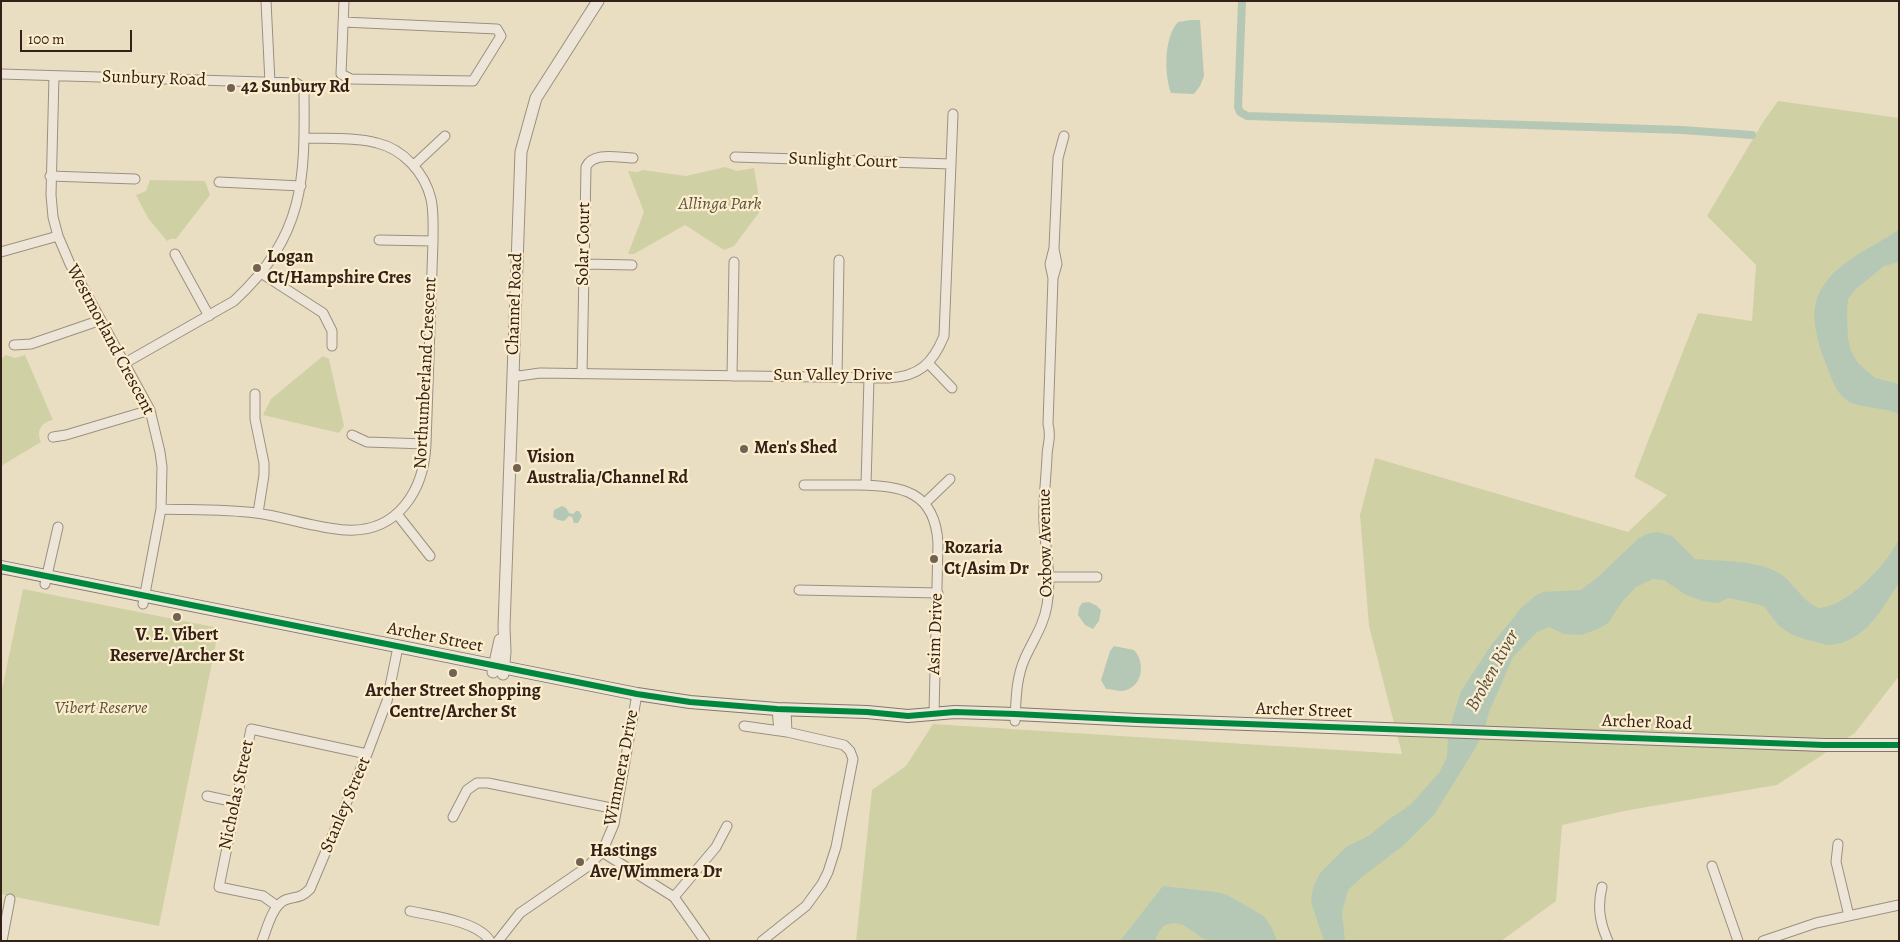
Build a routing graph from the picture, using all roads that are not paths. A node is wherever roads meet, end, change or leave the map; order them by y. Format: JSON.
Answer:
{"nodes":[{"id":1,"x":266,"y":1,"type":"edge"},
{"id":2,"x":344,"y":1,"type":"edge"},
{"id":3,"x":598,"y":1,"type":"edge"},
{"id":4,"x":343,"y":22,"type":"junction"},
{"id":5,"x":1,"y":74,"type":"edge"},
{"id":6,"x":54,"y":76,"type":"junction"},
{"id":7,"x":270,"y":83,"type":"junction"},
{"id":8,"x":953,"y":114,"type":"dead end"},
{"id":9,"x":444,"y":136,"type":"dead end"},
{"id":10,"x":1064,"y":136,"type":"dead end"},
{"id":11,"x":304,"y":138,"type":"junction"},
{"id":12,"x":735,"y":157,"type":"dead end"},
{"id":13,"x":633,"y":158,"type":"dead end"},
{"id":14,"x":951,"y":164,"type":"junction"},
{"id":15,"x":414,"y":165,"type":"junction"},
{"id":16,"x":50,"y":176,"type":"junction"},
{"id":17,"x":135,"y":179,"type":"dead end"},
{"id":18,"x":220,"y":182,"type":"dead end"},
{"id":19,"x":301,"y":186,"type":"junction"},
{"id":20,"x":58,"y":236,"type":"junction"},
{"id":21,"x":379,"y":240,"type":"dead end"},
{"id":22,"x":433,"y":241,"type":"junction"},
{"id":23,"x":1,"y":252,"type":"edge"},
{"id":24,"x":174,"y":254,"type":"dead end"},
{"id":25,"x":839,"y":260,"type":"dead end"},
{"id":26,"x":734,"y":262,"type":"dead end"},
{"id":27,"x":584,"y":264,"type":"junction"},
{"id":28,"x":632,"y":265,"type":"dead end"},
{"id":29,"x":261,"y":273,"type":"junction"},
{"id":30,"x":209,"y":316,"type":"junction"},
{"id":31,"x":101,"y":320,"type":"junction"},
{"id":32,"x":14,"y":344,"type":"dead end"},
{"id":33,"x":332,"y":346,"type":"dead end"},
{"id":34,"x":125,"y":363,"type":"junction"},
{"id":35,"x":928,"y":364,"type":"junction"},
{"id":36,"x":513,"y":373,"type":"junction"},
{"id":37,"x":582,"y":374,"type":"junction"},
{"id":38,"x":732,"y":376,"type":"junction"},
{"id":39,"x":837,"y":377,"type":"junction"},
{"id":40,"x":869,"y":378,"type":"junction"},
{"id":41,"x":952,"y":388,"type":"dead end"},
{"id":42,"x":255,"y":394,"type":"dead end"},
{"id":43,"x":150,"y":410,"type":"junction"},
{"id":44,"x":352,"y":434,"type":"dead end"},
{"id":45,"x":53,"y":437,"type":"dead end"},
{"id":46,"x":426,"y":444,"type":"junction"},
{"id":47,"x":950,"y":479,"type":"dead end"},
{"id":48,"x":804,"y":485,"type":"dead end"},
{"id":49,"x":866,"y":486,"type":"junction"},
{"id":50,"x":924,"y":502,"type":"junction"},
{"id":51,"x":161,"y":509,"type":"junction"},
{"id":52,"x":258,"y":513,"type":"junction"},
{"id":53,"x":397,"y":514,"type":"junction"},
{"id":54,"x":58,"y":526,"type":"dead end"},
{"id":55,"x":430,"y":556,"type":"dead end"},
{"id":56,"x":1,"y":567,"type":"edge"},
{"id":57,"x":1,"y":575,"type":"edge"},
{"id":58,"x":1048,"y":577,"type":"junction"},
{"id":59,"x":1097,"y":577,"type":"dead end"},
{"id":60,"x":46,"y":580,"type":"junction"},
{"id":61,"x":799,"y":590,"type":"dead end"},
{"id":62,"x":938,"y":593,"type":"junction"},
{"id":63,"x":144,"y":600,"type":"junction"},
{"id":64,"x":398,"y":650,"type":"junction"},
{"id":65,"x":498,"y":670,"type":"junction"},
{"id":66,"x":636,"y":698,"type":"junction"},
{"id":67,"x":782,"y":709,"type":"junction"},
{"id":68,"x":935,"y":714,"type":"junction"},
{"id":69,"x":1015,"y":717,"type":"junction"},
{"id":70,"x":744,"y":726,"type":"dead end"},
{"id":71,"x":783,"y":732,"type":"junction"},
{"id":72,"x":1470,"y":732,"type":"joint"},
{"id":73,"x":1824,"y":745,"type":"junction"},
{"id":74,"x":1899,"y":745,"type":"edge"},
{"id":75,"x":1899,"y":752,"type":"edge"},
{"id":76,"x":367,"y":754,"type":"junction"},
{"id":77,"x":207,"y":796,"type":"dead end"},
{"id":78,"x":235,"y":802,"type":"junction"},
{"id":79,"x":616,"y":809,"type":"junction"},
{"id":80,"x":453,"y":816,"type":"dead end"},
{"id":81,"x":727,"y":826,"type":"dead end"},
{"id":82,"x":1838,"y":844,"type":"dead end"},
{"id":83,"x":602,"y":852,"type":"junction"},
{"id":84,"x":1712,"y":866,"type":"dead end"},
{"id":85,"x":1602,"y":888,"type":"dead end"},
{"id":86,"x":674,"y":897,"type":"junction"},
{"id":87,"x":10,"y":899,"type":"dead end"},
{"id":88,"x":1899,"y":905,"type":"edge"},
{"id":89,"x":277,"y":906,"type":"junction"},
{"id":90,"x":410,"y":911,"type":"dead end"},
{"id":91,"x":1849,"y":916,"type":"junction"},
{"id":92,"x":2,"y":941,"type":"edge"},
{"id":93,"x":262,"y":941,"type":"edge"},
{"id":94,"x":490,"y":941,"type":"edge"},
{"id":95,"x":498,"y":941,"type":"edge"},
{"id":96,"x":705,"y":941,"type":"edge"},
{"id":97,"x":762,"y":941,"type":"edge"},
{"id":98,"x":1608,"y":941,"type":"edge"},
{"id":99,"x":1738,"y":941,"type":"edge"},
{"id":100,"x":1763,"y":941,"type":"edge"}],
"edges":[{"from":1,"to":7,"type":"street"},
{"from":2,"to":4,"type":"street"},
{"from":3,"to":36,"type":"street","name":"Channel Road"},
{"from":4,"to":4,"type":"street"},
{"from":5,"to":6,"type":"street","name":"Sunbury Road"},
{"from":6,"to":7,"type":"street","name":"Sunbury Road"},
{"from":6,"to":16,"type":"street","name":"Westmorland Crescent"},
{"from":7,"to":11,"type":"street","name":"Sunbury Road"},
{"from":8,"to":14,"type":"street","name":"Sun Valley Drive"},
{"from":9,"to":15,"type":"street"},
{"from":10,"to":58,"type":"street","name":"Oxbow Avenue"},
{"from":11,"to":15,"type":"street","name":"Northumberland Crescent"},
{"from":11,"to":19,"type":"street"},
{"from":12,"to":14,"type":"street","name":"Sunlight Court"},
{"from":13,"to":27,"type":"street","name":"Solar Court"},
{"from":14,"to":35,"type":"street","name":"Sun Valley Drive"},
{"from":15,"to":22,"type":"street","name":"Northumberland Crescent"},
{"from":16,"to":17,"type":"street"},
{"from":16,"to":20,"type":"street","name":"Westmorland Crescent"},
{"from":18,"to":19,"type":"street"},
{"from":19,"to":29,"type":"street"},
{"from":20,"to":23,"type":"street"},
{"from":20,"to":31,"type":"street","name":"Westmorland Crescent"},
{"from":21,"to":22,"type":"street"},
{"from":22,"to":46,"type":"street","name":"Northumberland Crescent"},
{"from":24,"to":30,"type":"street"},
{"from":25,"to":39,"type":"street"},
{"from":26,"to":38,"type":"street"},
{"from":27,"to":28,"type":"street"},
{"from":27,"to":37,"type":"street","name":"Solar Court"},
{"from":29,"to":30,"type":"street"},
{"from":29,"to":33,"type":"street"},
{"from":30,"to":34,"type":"street"},
{"from":31,"to":32,"type":"street"},
{"from":31,"to":34,"type":"street","name":"Westmorland Crescent"},
{"from":34,"to":43,"type":"street","name":"Westmorland Crescent"},
{"from":35,"to":40,"type":"street","name":"Sun Valley Drive"},
{"from":35,"to":41,"type":"street"},
{"from":36,"to":37,"type":"street","name":"Sun Valley Drive"},
{"from":36,"to":65,"type":"street","name":"Channel Road"},
{"from":37,"to":38,"type":"street","name":"Sun Valley Drive"},
{"from":38,"to":39,"type":"street","name":"Sun Valley Drive"},
{"from":39,"to":40,"type":"street","name":"Sun Valley Drive"},
{"from":40,"to":49,"type":"street"},
{"from":42,"to":52,"type":"street"},
{"from":43,"to":45,"type":"street"},
{"from":43,"to":51,"type":"street","name":"Westmorland Crescent"},
{"from":44,"to":46,"type":"street"},
{"from":46,"to":53,"type":"street","name":"Northumberland Crescent"},
{"from":47,"to":50,"type":"street"},
{"from":48,"to":49,"type":"street"},
{"from":49,"to":50,"type":"street"},
{"from":50,"to":62,"type":"street","name":"Asim Drive"},
{"from":51,"to":52,"type":"street","name":"Northumberland Crescent"},
{"from":51,"to":63,"type":"street","name":"Westmorland Crescent"},
{"from":52,"to":53,"type":"street","name":"Northumberland Crescent"},
{"from":53,"to":55,"type":"street"},
{"from":54,"to":60,"type":"street"},
{"from":56,"to":60,"type":"main road","name":"Archer Street"},
{"from":57,"to":60,"type":"main road","name":"Archer Street"},
{"from":58,"to":59,"type":"street"},
{"from":58,"to":69,"type":"street","name":"Oxbow Avenue"},
{"from":60,"to":63,"type":"main road","name":"Archer Street"},
{"from":61,"to":62,"type":"street"},
{"from":62,"to":68,"type":"street","name":"Asim Drive"},
{"from":63,"to":64,"type":"main road","name":"Archer Street"},
{"from":64,"to":65,"type":"main road","name":"Archer Street"},
{"from":64,"to":76,"type":"street","name":"Stanley Street"},
{"from":65,"to":66,"type":"main road","name":"Archer Street"},
{"from":66,"to":67,"type":"main road","name":"Archer Street"},
{"from":66,"to":79,"type":"street","name":"Wimmera Drive"},
{"from":67,"to":68,"type":"main road","name":"Archer Street"},
{"from":67,"to":71,"type":"street"},
{"from":68,"to":69,"type":"main road","name":"Archer Street"},
{"from":69,"to":72,"type":"main road","name":"Archer Street"},
{"from":70,"to":71,"type":"street"},
{"from":71,"to":97,"type":"street"},
{"from":72,"to":73,"type":"main road","name":"Archer Road"},
{"from":73,"to":74,"type":"main road","name":"Archer Road"},
{"from":73,"to":75,"type":"main road","name":"Archer Road"},
{"from":76,"to":78,"type":"street","name":"Nicholas Street"},
{"from":76,"to":89,"type":"street","name":"Stanley Street"},
{"from":77,"to":78,"type":"street"},
{"from":78,"to":89,"type":"street","name":"Nicholas Street"},
{"from":79,"to":80,"type":"street"},
{"from":79,"to":83,"type":"street","name":"Wimmera Drive"},
{"from":81,"to":86,"type":"street"},
{"from":82,"to":91,"type":"street"},
{"from":83,"to":86,"type":"street"},
{"from":83,"to":95,"type":"street","name":"Wimmera Drive"},
{"from":84,"to":99,"type":"street"},
{"from":85,"to":98,"type":"street"},
{"from":86,"to":96,"type":"street"},
{"from":87,"to":92,"type":"street"},
{"from":88,"to":91,"type":"street"},
{"from":89,"to":93,"type":"street"},
{"from":90,"to":94,"type":"street"},
{"from":91,"to":100,"type":"street"}]}
